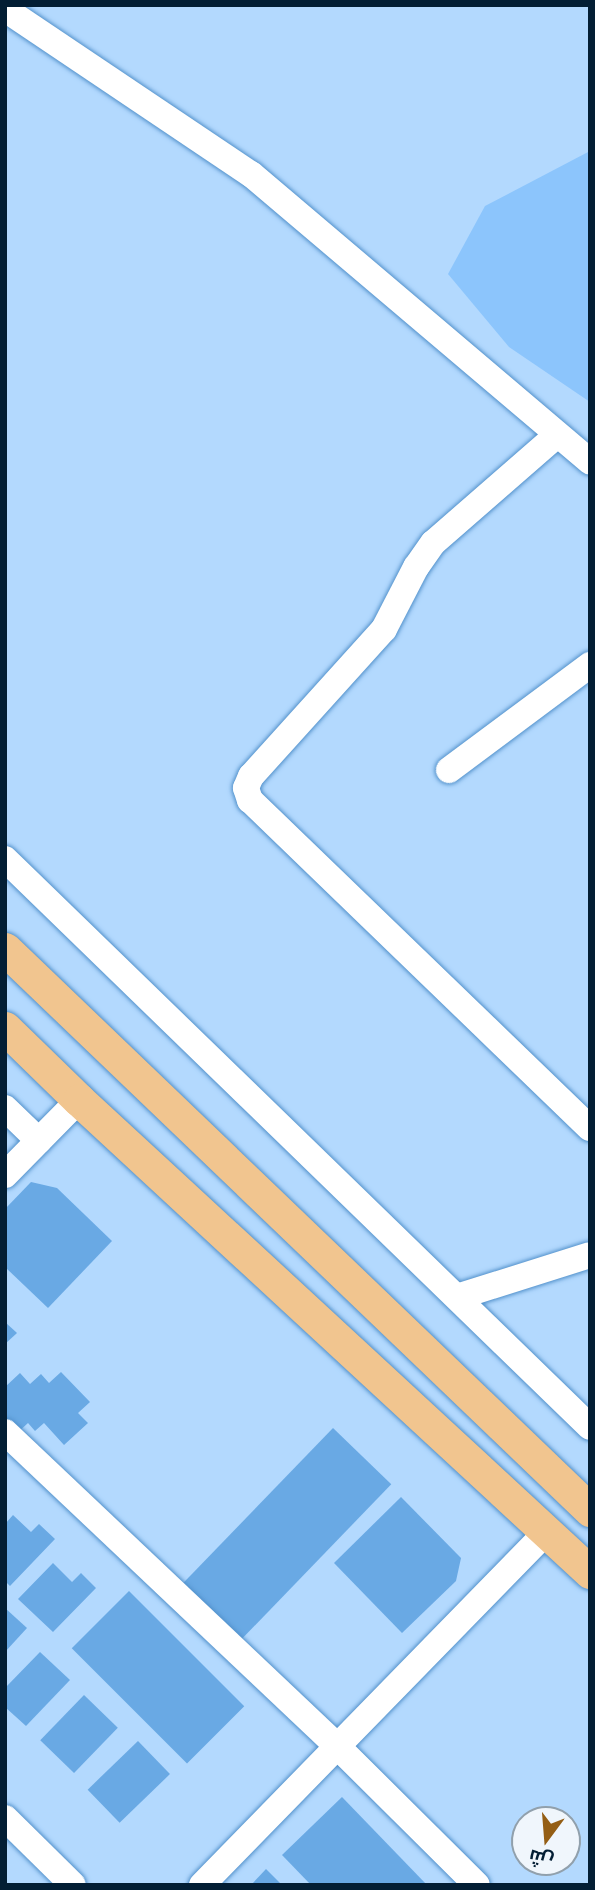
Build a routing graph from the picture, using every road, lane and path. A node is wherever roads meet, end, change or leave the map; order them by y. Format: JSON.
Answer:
{"nodes":[{"id":1,"x":5,"y":9,"type":"edge"},
{"id":2,"x":557,"y":435,"type":"junction"},
{"id":3,"x":590,"y":462,"type":"edge"},
{"id":4,"x":590,"y":665,"type":"edge"},
{"id":5,"x":449,"y":770,"type":"dead end"},
{"id":6,"x":5,"y":859,"type":"edge"},
{"id":7,"x":5,"y":949,"type":"edge"},
{"id":8,"x":5,"y":1028,"type":"edge"},
{"id":9,"x":79,"y":1100,"type":"junction"},
{"id":10,"x":5,"y":1108,"type":"edge"},
{"id":11,"x":590,"y":1128,"type":"edge"},
{"id":12,"x":39,"y":1141,"type":"junction"},
{"id":13,"x":5,"y":1175,"type":"edge"},
{"id":14,"x":590,"y":1255,"type":"edge"},
{"id":15,"x":457,"y":1297,"type":"junction"},
{"id":16,"x":590,"y":1427,"type":"edge"},
{"id":17,"x":5,"y":1432,"type":"edge"},
{"id":18,"x":590,"y":1510,"type":"edge"},
{"id":19,"x":548,"y":1531,"type":"junction"},
{"id":20,"x":590,"y":1572,"type":"edge"},
{"id":21,"x":339,"y":1748,"type":"junction"},
{"id":22,"x":5,"y":1818,"type":"edge"},
{"id":23,"x":73,"y":1885,"type":"edge"},
{"id":24,"x":202,"y":1885,"type":"edge"},
{"id":25,"x":477,"y":1885,"type":"edge"}],
"edges":[{"from":1,"to":2,"type":"street"},
{"from":2,"to":3,"type":"street"},
{"from":2,"to":11,"type":"street"},
{"from":4,"to":5,"type":"street"},
{"from":6,"to":15,"type":"street"},
{"from":7,"to":18,"type":"main road"},
{"from":8,"to":9,"type":"main road"},
{"from":9,"to":12,"type":"street"},
{"from":9,"to":19,"type":"main road"},
{"from":10,"to":12,"type":"street"},
{"from":12,"to":13,"type":"street"},
{"from":14,"to":15,"type":"street"},
{"from":15,"to":16,"type":"street"},
{"from":17,"to":21,"type":"street"},
{"from":19,"to":20,"type":"main road"},
{"from":19,"to":21,"type":"street"},
{"from":21,"to":24,"type":"street"},
{"from":21,"to":25,"type":"street"},
{"from":22,"to":23,"type":"street"}]}
